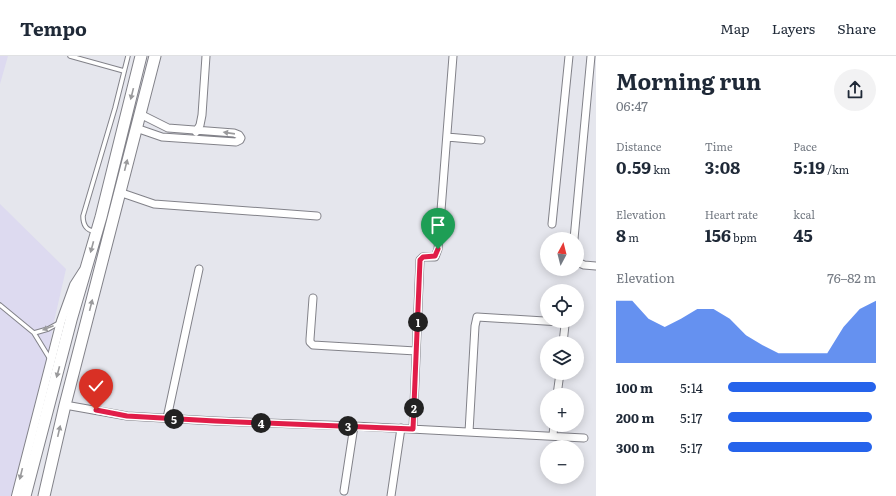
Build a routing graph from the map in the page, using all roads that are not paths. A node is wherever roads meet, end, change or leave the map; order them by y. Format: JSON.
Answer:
{"nodes":[{"id":1,"x":70,"y":56,"type":"edge"},
{"id":2,"x":128,"y":56,"type":"edge"},
{"id":3,"x":141,"y":56,"type":"edge"},
{"id":4,"x":155,"y":56,"type":"edge"},
{"id":5,"x":206,"y":56,"type":"edge"},
{"id":6,"x":453,"y":56,"type":"edge"},
{"id":7,"x":569,"y":56,"type":"edge"},
{"id":8,"x":590,"y":56,"type":"edge"},
{"id":9,"x":124,"y":71,"type":"junction"},
{"id":10,"x":140,"y":114,"type":"junction"},
{"id":11,"x":136,"y":128,"type":"junction"},
{"id":12,"x":168,"y":128,"type":"junction"},
{"id":13,"x":200,"y":128,"type":"junction"},
{"id":14,"x":168,"y":137,"type":"junction"},
{"id":15,"x":447,"y":137,"type":"junction"},
{"id":16,"x":195,"y":139,"type":"junction"},
{"id":17,"x":204,"y":140,"type":"junction"},
{"id":18,"x":481,"y":140,"type":"dead end"},
{"id":19,"x":120,"y":192,"type":"junction"},
{"id":20,"x":317,"y":216,"type":"dead end"},
{"id":21,"x":552,"y":224,"type":"dead end"},
{"id":22,"x":96,"y":231,"type":"junction"},
{"id":23,"x":575,"y":232,"type":"edge"},
{"id":24,"x":88,"y":264,"type":"junction"},
{"id":25,"x":584,"y":265,"type":"edge"},
{"id":26,"x":596,"y":266,"type":"edge"},
{"id":27,"x":198,"y":269,"type":"dead end"},
{"id":28,"x":313,"y":298,"type":"dead end"},
{"id":29,"x":0,"y":305,"type":"edge"},
{"id":30,"x":61,"y":321,"type":"junction"},
{"id":31,"x":34,"y":333,"type":"junction"},
{"id":32,"x":564,"y":336,"type":"edge"},
{"id":33,"x":416,"y":351,"type":"junction"},
{"id":34,"x":51,"y":361,"type":"junction"},
{"id":35,"x":65,"y":404,"type":"junction"},
{"id":36,"x":166,"y":418,"type":"junction"},
{"id":37,"x":354,"y":426,"type":"junction"},
{"id":38,"x":401,"y":428,"type":"junction"},
{"id":39,"x":413,"y":429,"type":"junction"},
{"id":40,"x":469,"y":432,"type":"junction"},
{"id":41,"x":553,"y":432,"type":"edge"},
{"id":42,"x":553,"y":435,"type":"junction"},
{"id":43,"x":584,"y":438,"type":"dead end"},
{"id":44,"x":53,"y":458,"type":"junction"},
{"id":45,"x":344,"y":491,"type":"dead end"},
{"id":46,"x":16,"y":496,"type":"edge"},
{"id":47,"x":25,"y":496,"type":"edge"},
{"id":48,"x":38,"y":496,"type":"edge"},
{"id":49,"x":44,"y":496,"type":"edge"},
{"id":50,"x":392,"y":496,"type":"edge"}],
"edges":[{"from":1,"to":9,"type":"lane"},
{"from":2,"to":9,"type":"lane"},
{"from":3,"to":22,"type":"highway","one_way":true},
{"from":4,"to":10,"type":"highway"},
{"from":5,"to":13,"type":"street"},
{"from":6,"to":15,"type":"street"},
{"from":7,"to":21,"type":"street"},
{"from":8,"to":23,"type":"street"},
{"from":9,"to":22,"type":"lane"},
{"from":10,"to":11,"type":"highway"},
{"from":10,"to":12,"type":"street"},
{"from":11,"to":14,"type":"street"},
{"from":19,"to":11,"type":"highway","one_way":true},
{"from":12,"to":13,"type":"street"},
{"from":12,"to":14,"type":"street"},
{"from":13,"to":16,"type":"street"},
{"from":13,"to":17,"type":"street"},
{"from":17,"to":13,"type":"street","one_way":true},
{"from":14,"to":16,"type":"street"},
{"from":15,"to":18,"type":"street"},
{"from":15,"to":33,"type":"street"},
{"from":16,"to":17,"type":"street"},
{"from":19,"to":20,"type":"street"},
{"from":35,"to":19,"type":"highway","one_way":true},
{"from":22,"to":24,"type":"highway","one_way":true},
{"from":24,"to":30,"type":"street"},
{"from":24,"to":47,"type":"highway","one_way":true},
{"from":25,"to":26,"type":"street"},
{"from":27,"to":36,"type":"street"},
{"from":28,"to":33,"type":"street"},
{"from":29,"to":31,"type":"lane"},
{"from":30,"to":31,"type":"lane","one_way":true},
{"from":30,"to":34,"type":"street"},
{"from":31,"to":34,"type":"lane"},
{"from":32,"to":40,"type":"street"},
{"from":33,"to":39,"type":"street"},
{"from":34,"to":46,"type":"street","one_way":true},
{"from":35,"to":36,"type":"street"},
{"from":44,"to":35,"type":"highway","one_way":true},
{"from":36,"to":37,"type":"street"},
{"from":37,"to":38,"type":"street"},
{"from":37,"to":45,"type":"street"},
{"from":38,"to":39,"type":"street"},
{"from":38,"to":50,"type":"street"},
{"from":39,"to":40,"type":"street"},
{"from":40,"to":42,"type":"street"},
{"from":41,"to":42,"type":"street"},
{"from":42,"to":43,"type":"street"},
{"from":44,"to":48,"type":"highway"},
{"from":44,"to":49,"type":"highway"}]}
